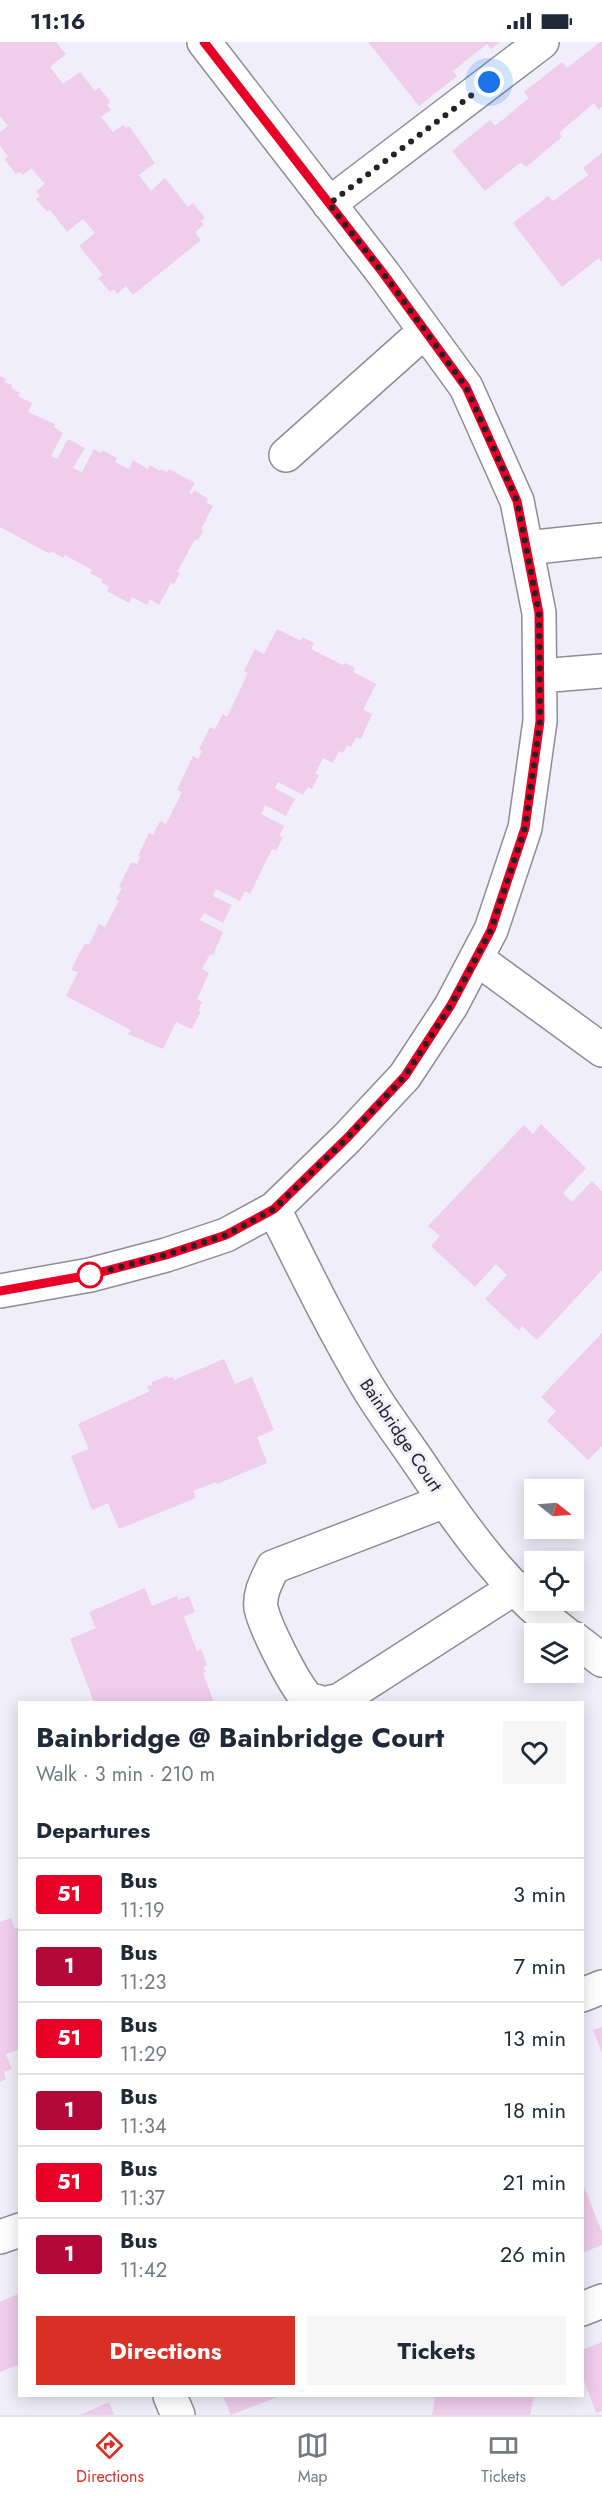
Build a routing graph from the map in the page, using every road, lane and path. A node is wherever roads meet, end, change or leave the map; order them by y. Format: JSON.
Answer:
{"nodes":[{"id":1,"x":204,"y":42,"type":"edge"},
{"id":2,"x":542,"y":42,"type":"edge"},
{"id":3,"x":329,"y":204,"type":"junction"},
{"id":4,"x":425,"y":331,"type":"junction"},
{"id":5,"x":286,"y":455,"type":"dead end"},
{"id":6,"x":602,"y":540,"type":"edge"},
{"id":7,"x":526,"y":548,"type":"junction"},
{"id":8,"x":602,"y":670,"type":"edge"},
{"id":9,"x":540,"y":676,"type":"junction"},
{"id":10,"x":476,"y":958,"type":"junction"},
{"id":11,"x":602,"y":1050,"type":"edge"},
{"id":12,"x":274,"y":1209,"type":"junction"},
{"id":13,"x":0,"y":1292,"type":"edge"},
{"id":14,"x":445,"y":1501,"type":"junction"},
{"id":15,"x":516,"y":1587,"type":"junction"},
{"id":16,"x":552,"y":1623,"type":"edge"},
{"id":17,"x":584,"y":1646,"type":"edge"},
{"id":18,"x":602,"y":1660,"type":"edge"},
{"id":19,"x":316,"y":1701,"type":"edge"},
{"id":20,"x":336,"y":1701,"type":"edge"},
{"id":21,"x":602,"y":1986,"type":"edge"},
{"id":22,"x":584,"y":1994,"type":"edge"},
{"id":23,"x":18,"y":2231,"type":"edge"},
{"id":24,"x":0,"y":2237,"type":"edge"},
{"id":25,"x":602,"y":2301,"type":"edge"},
{"id":26,"x":584,"y":2308,"type":"edge"},
{"id":27,"x":170,"y":2397,"type":"edge"},
{"id":28,"x":178,"y":2415,"type":"edge"}],
"edges":[{"from":1,"to":3,"type":"street"},
{"from":2,"to":3,"type":"street"},
{"from":3,"to":4,"type":"street"},
{"from":4,"to":5,"type":"street"},
{"from":4,"to":7,"type":"street"},
{"from":6,"to":7,"type":"street"},
{"from":7,"to":9,"type":"street"},
{"from":8,"to":9,"type":"street"},
{"from":9,"to":10,"type":"street"},
{"from":10,"to":11,"type":"street"},
{"from":10,"to":12,"type":"street"},
{"from":12,"to":13,"type":"street"},
{"from":12,"to":14,"type":"street","name":"Bainbridge Court"},
{"from":14,"to":15,"type":"street","name":"Bainbridge Court"},
{"from":14,"to":19,"type":"street"},
{"from":15,"to":16,"type":"street","name":"Bainbridge Court"},
{"from":15,"to":20,"type":"street"},
{"from":17,"to":18,"type":"street"},
{"from":21,"to":22,"type":"street"},
{"from":23,"to":24,"type":"street"},
{"from":25,"to":26,"type":"street"},
{"from":27,"to":28,"type":"street"}]}
